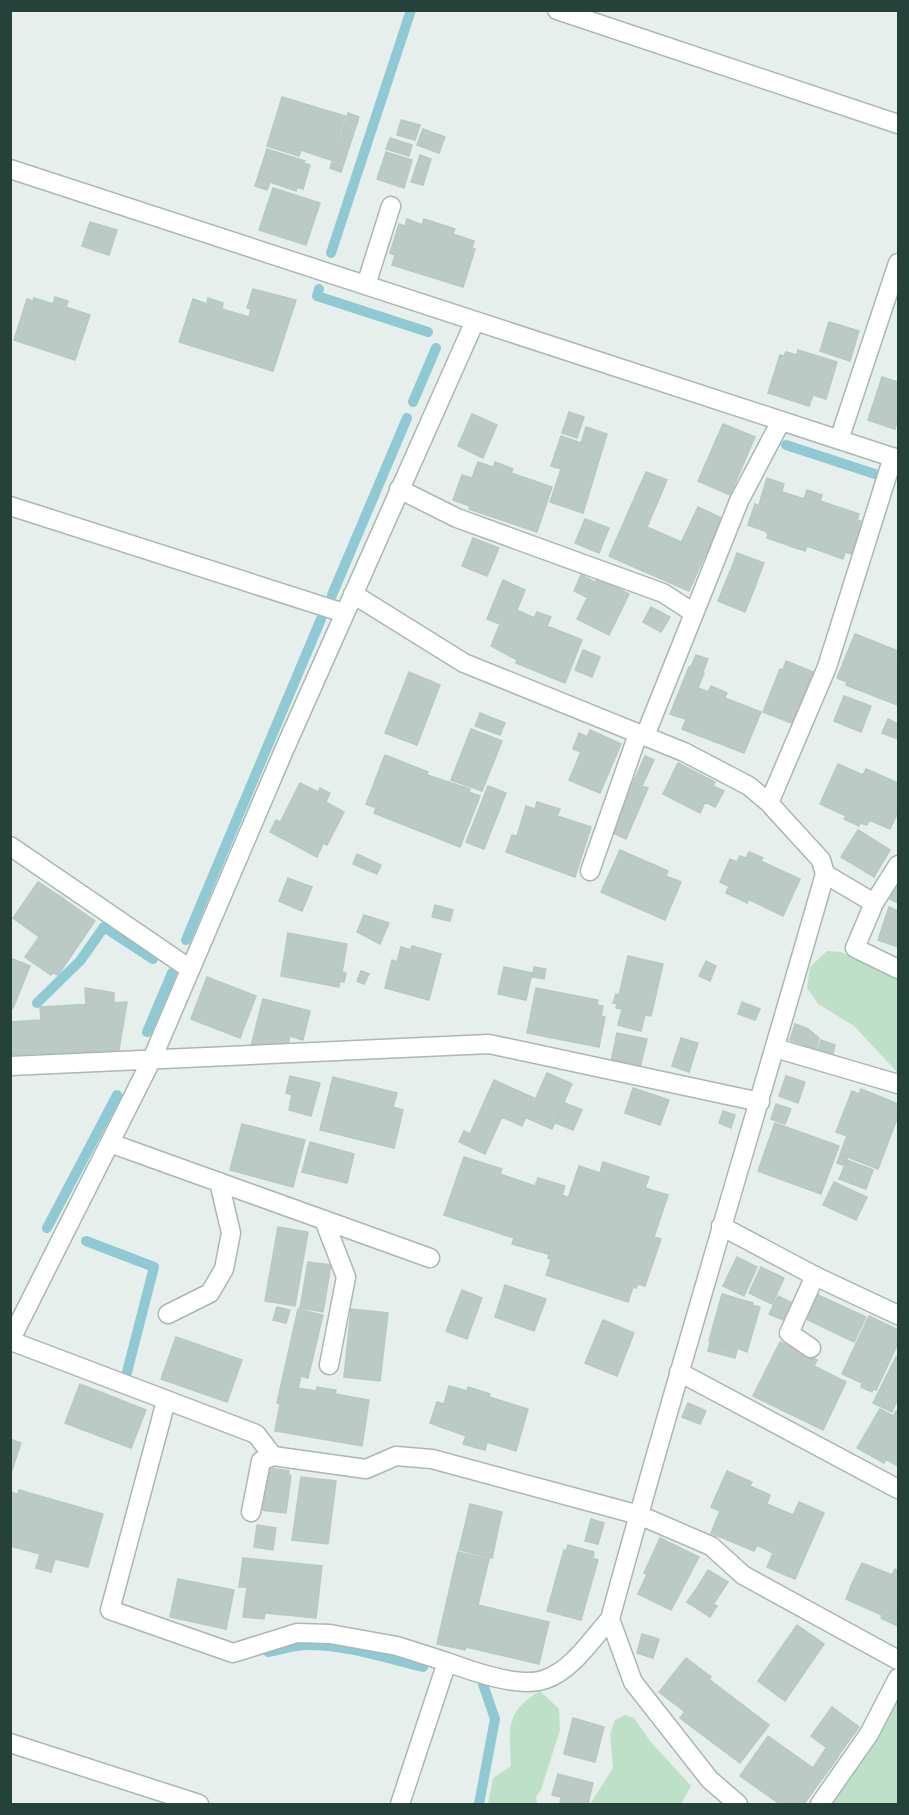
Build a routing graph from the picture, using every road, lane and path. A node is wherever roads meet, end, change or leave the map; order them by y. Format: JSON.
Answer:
{"nodes":[{"id":1,"x":557,"y":10,"type":"edge"},
{"id":2,"x":898,"y":124,"type":"edge"},
{"id":3,"x":10,"y":169,"type":"edge"},
{"id":4,"x":391,"y":206,"type":"dead end"},
{"id":5,"x":898,"y":263,"type":"edge"},
{"id":6,"x":366,"y":285,"type":"junction"},
{"id":7,"x":475,"y":321,"type":"junction"},
{"id":8,"x":781,"y":421,"type":"junction"},
{"id":9,"x":839,"y":440,"type":"junction"},
{"id":10,"x":896,"y":458,"type":"edge"},
{"id":11,"x":399,"y":489,"type":"junction"},
{"id":12,"x":10,"y":506,"type":"edge"},
{"id":13,"x":353,"y":594,"type":"junction"},
{"id":14,"x":694,"y":613,"type":"junction"},
{"id":15,"x":344,"y":614,"type":"junction"},
{"id":16,"x":641,"y":735,"type":"junction"},
{"id":17,"x":769,"y":802,"type":"junction"},
{"id":18,"x":12,"y":852,"type":"edge"},
{"id":19,"x":898,"y":865,"type":"edge"},
{"id":20,"x":590,"y":871,"type":"dead end"},
{"id":21,"x":825,"y":874,"type":"junction"},
{"id":22,"x":874,"y":903,"type":"junction"},
{"id":23,"x":190,"y":969,"type":"junction"},
{"id":24,"x":898,"y":969,"type":"edge"},
{"id":25,"x":775,"y":1048,"type":"junction"},
{"id":26,"x":152,"y":1059,"type":"junction"},
{"id":27,"x":10,"y":1066,"type":"edge"},
{"id":28,"x":898,"y":1084,"type":"edge"},
{"id":29,"x":760,"y":1102,"type":"junction"},
{"id":30,"x":110,"y":1143,"type":"junction"},
{"id":31,"x":219,"y":1182,"type":"junction"},
{"id":32,"x":324,"y":1220,"type":"junction"},
{"id":33,"x":721,"y":1226,"type":"junction"},
{"id":34,"x":430,"y":1258,"type":"dead end"},
{"id":35,"x":815,"y":1276,"type":"junction"},
{"id":36,"x":168,"y":1314,"type":"dead end"},
{"id":37,"x":898,"y":1315,"type":"edge"},
{"id":38,"x":11,"y":1341,"type":"edge"},
{"id":39,"x":811,"y":1348,"type":"dead end"},
{"id":40,"x":329,"y":1365,"type":"dead end"},
{"id":41,"x":679,"y":1372,"type":"junction"},
{"id":42,"x":166,"y":1401,"type":"junction"},
{"id":43,"x":273,"y":1456,"type":"junction"},
{"id":44,"x":898,"y":1489,"type":"edge"},
{"id":45,"x":251,"y":1512,"type":"dead end"},
{"id":46,"x":639,"y":1515,"type":"junction"},
{"id":47,"x":610,"y":1619,"type":"junction"},
{"id":48,"x":898,"y":1660,"type":"edge"},
{"id":49,"x":447,"y":1662,"type":"junction"},
{"id":50,"x":898,"y":1678,"type":"edge"},
{"id":51,"x":10,"y":1743,"type":"edge"},
{"id":52,"x":199,"y":1804,"type":"edge"},
{"id":53,"x":400,"y":1804,"type":"edge"},
{"id":54,"x":738,"y":1804,"type":"edge"},
{"id":55,"x":820,"y":1804,"type":"edge"}],
"edges":[{"from":1,"to":2,"type":"street"},
{"from":3,"to":6,"type":"street"},
{"from":4,"to":6,"type":"street"},
{"from":5,"to":9,"type":"street"},
{"from":6,"to":7,"type":"street"},
{"from":7,"to":8,"type":"street"},
{"from":7,"to":11,"type":"street"},
{"from":8,"to":9,"type":"street"},
{"from":8,"to":14,"type":"street"},
{"from":9,"to":10,"type":"street"},
{"from":10,"to":17,"type":"street"},
{"from":11,"to":13,"type":"street"},
{"from":11,"to":14,"type":"street"},
{"from":12,"to":15,"type":"street"},
{"from":13,"to":15,"type":"street"},
{"from":13,"to":16,"type":"street"},
{"from":14,"to":16,"type":"street"},
{"from":15,"to":23,"type":"street"},
{"from":16,"to":17,"type":"street"},
{"from":16,"to":20,"type":"street"},
{"from":17,"to":21,"type":"street"},
{"from":18,"to":23,"type":"street"},
{"from":19,"to":22,"type":"street"},
{"from":21,"to":22,"type":"street"},
{"from":21,"to":25,"type":"street"},
{"from":22,"to":24,"type":"street"},
{"from":23,"to":26,"type":"street"},
{"from":25,"to":28,"type":"street"},
{"from":25,"to":29,"type":"street"},
{"from":26,"to":27,"type":"street"},
{"from":26,"to":29,"type":"street"},
{"from":26,"to":30,"type":"street"},
{"from":29,"to":33,"type":"street"},
{"from":30,"to":31,"type":"street"},
{"from":30,"to":38,"type":"street"},
{"from":31,"to":32,"type":"street"},
{"from":31,"to":36,"type":"street"},
{"from":32,"to":34,"type":"street"},
{"from":32,"to":40,"type":"street"},
{"from":33,"to":35,"type":"street"},
{"from":33,"to":41,"type":"street"},
{"from":35,"to":37,"type":"street"},
{"from":35,"to":39,"type":"street"},
{"from":38,"to":42,"type":"street"},
{"from":41,"to":44,"type":"street"},
{"from":41,"to":46,"type":"street"},
{"from":42,"to":43,"type":"street"},
{"from":42,"to":49,"type":"street"},
{"from":43,"to":45,"type":"street"},
{"from":43,"to":46,"type":"street"},
{"from":46,"to":47,"type":"street"},
{"from":46,"to":48,"type":"street"},
{"from":47,"to":49,"type":"street"},
{"from":47,"to":54,"type":"street"},
{"from":49,"to":53,"type":"street"},
{"from":50,"to":55,"type":"street"},
{"from":51,"to":52,"type":"street"}]}
